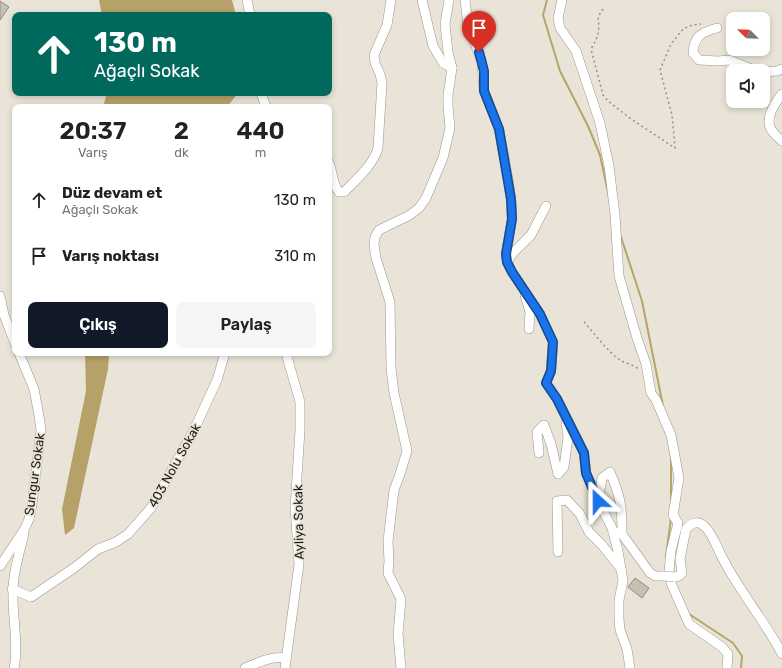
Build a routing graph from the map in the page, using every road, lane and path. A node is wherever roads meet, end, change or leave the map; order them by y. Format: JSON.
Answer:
{"nodes":[{"id":1,"x":247,"y":0,"type":"edge"},
{"id":2,"x":391,"y":0,"type":"edge"},
{"id":3,"x":422,"y":0,"type":"edge"},
{"id":4,"x":449,"y":0,"type":"edge"},
{"id":5,"x":465,"y":0,"type":"edge"},
{"id":6,"x":562,"y":0,"type":"edge"},
{"id":7,"x":603,"y":9,"type":"dead end"},
{"id":8,"x":249,"y":12,"type":"edge"},
{"id":9,"x":705,"y":24,"type":"dead end"},
{"id":10,"x":717,"y":28,"type":"dead end"},
{"id":11,"x":739,"y":64,"type":"edge"},
{"id":12,"x":452,"y":68,"type":"junction"},
{"id":13,"x":782,"y":69,"type":"edge"},
{"id":14,"x":770,"y":72,"type":"edge"},
{"id":15,"x":782,"y":94,"type":"edge"},
{"id":16,"x":782,"y":141,"type":"edge"},
{"id":17,"x":332,"y":169,"type":"edge"},
{"id":18,"x":546,"y":206,"type":"dead end"},
{"id":19,"x":507,"y":262,"type":"junction"},
{"id":20,"x":524,"y":288,"type":"junction"},
{"id":21,"x":0,"y":296,"type":"edge"},
{"id":22,"x":584,"y":322,"type":"dead end"},
{"id":23,"x":529,"y":328,"type":"dead end"},
{"id":24,"x":12,"y":335,"type":"edge"},
{"id":25,"x":20,"y":356,"type":"edge"},
{"id":26,"x":224,"y":356,"type":"edge"},
{"id":27,"x":287,"y":356,"type":"edge"},
{"id":28,"x":640,"y":373,"type":"dead end"},
{"id":29,"x":565,"y":418,"type":"junction"},
{"id":30,"x":539,"y":453,"type":"dead end"},
{"id":31,"x":598,"y":501,"type":"junction"},
{"id":32,"x":612,"y":528,"type":"junction"},
{"id":33,"x":24,"y":530,"type":"junction"},
{"id":34,"x":622,"y":534,"type":"junction"},
{"id":35,"x":558,"y":552,"type":"dead end"},
{"id":36,"x":0,"y":566,"type":"edge"},
{"id":37,"x":622,"y":570,"type":"junction"},
{"id":38,"x":12,"y":589,"type":"junction"},
{"id":39,"x":782,"y":654,"type":"edge"},
{"id":40,"x":286,"y":658,"type":"junction"},
{"id":41,"x":14,"y":668,"type":"edge"},
{"id":42,"x":245,"y":668,"type":"edge"},
{"id":43,"x":285,"y":668,"type":"edge"},
{"id":44,"x":401,"y":668,"type":"edge"},
{"id":45,"x":630,"y":668,"type":"edge"},
{"id":46,"x":728,"y":668,"type":"edge"}],
"edges":[{"from":1,"to":8,"type":"street"},
{"from":2,"to":17,"type":"street"},
{"from":3,"to":12,"type":"street"},
{"from":4,"to":12,"type":"street"},
{"from":5,"to":19,"type":"street"},
{"from":6,"to":46,"type":"street"},
{"from":7,"to":9,"type":"path"},
{"from":10,"to":11,"type":"street"},
{"from":12,"to":44,"type":"street"},
{"from":13,"to":14,"type":"street"},
{"from":15,"to":16,"type":"street"},
{"from":18,"to":19,"type":"street"},
{"from":19,"to":20,"type":"street"},
{"from":20,"to":23,"type":"street"},
{"from":20,"to":29,"type":"street"},
{"from":21,"to":24,"type":"street"},
{"from":22,"to":28,"type":"path"},
{"from":25,"to":33,"type":"street","name":"Sungur Sokak"},
{"from":26,"to":38,"type":"street","name":"403 Nolu Sokak"},
{"from":27,"to":40,"type":"street","name":"Ayliya Sokak"},
{"from":29,"to":30,"type":"street"},
{"from":29,"to":31,"type":"street"},
{"from":31,"to":32,"type":"street"},
{"from":31,"to":34,"type":"street"},
{"from":32,"to":34,"type":"street"},
{"from":32,"to":37,"type":"street"},
{"from":33,"to":36,"type":"street","name":"Sungur Sokak"},
{"from":33,"to":38,"type":"street"},
{"from":34,"to":39,"type":"street","bridge":true},
{"from":35,"to":37,"type":"street"},
{"from":37,"to":45,"type":"street"},
{"from":38,"to":41,"type":"street"},
{"from":40,"to":42,"type":"street"},
{"from":40,"to":43,"type":"street","name":"Ayliya Sokak"}]}
